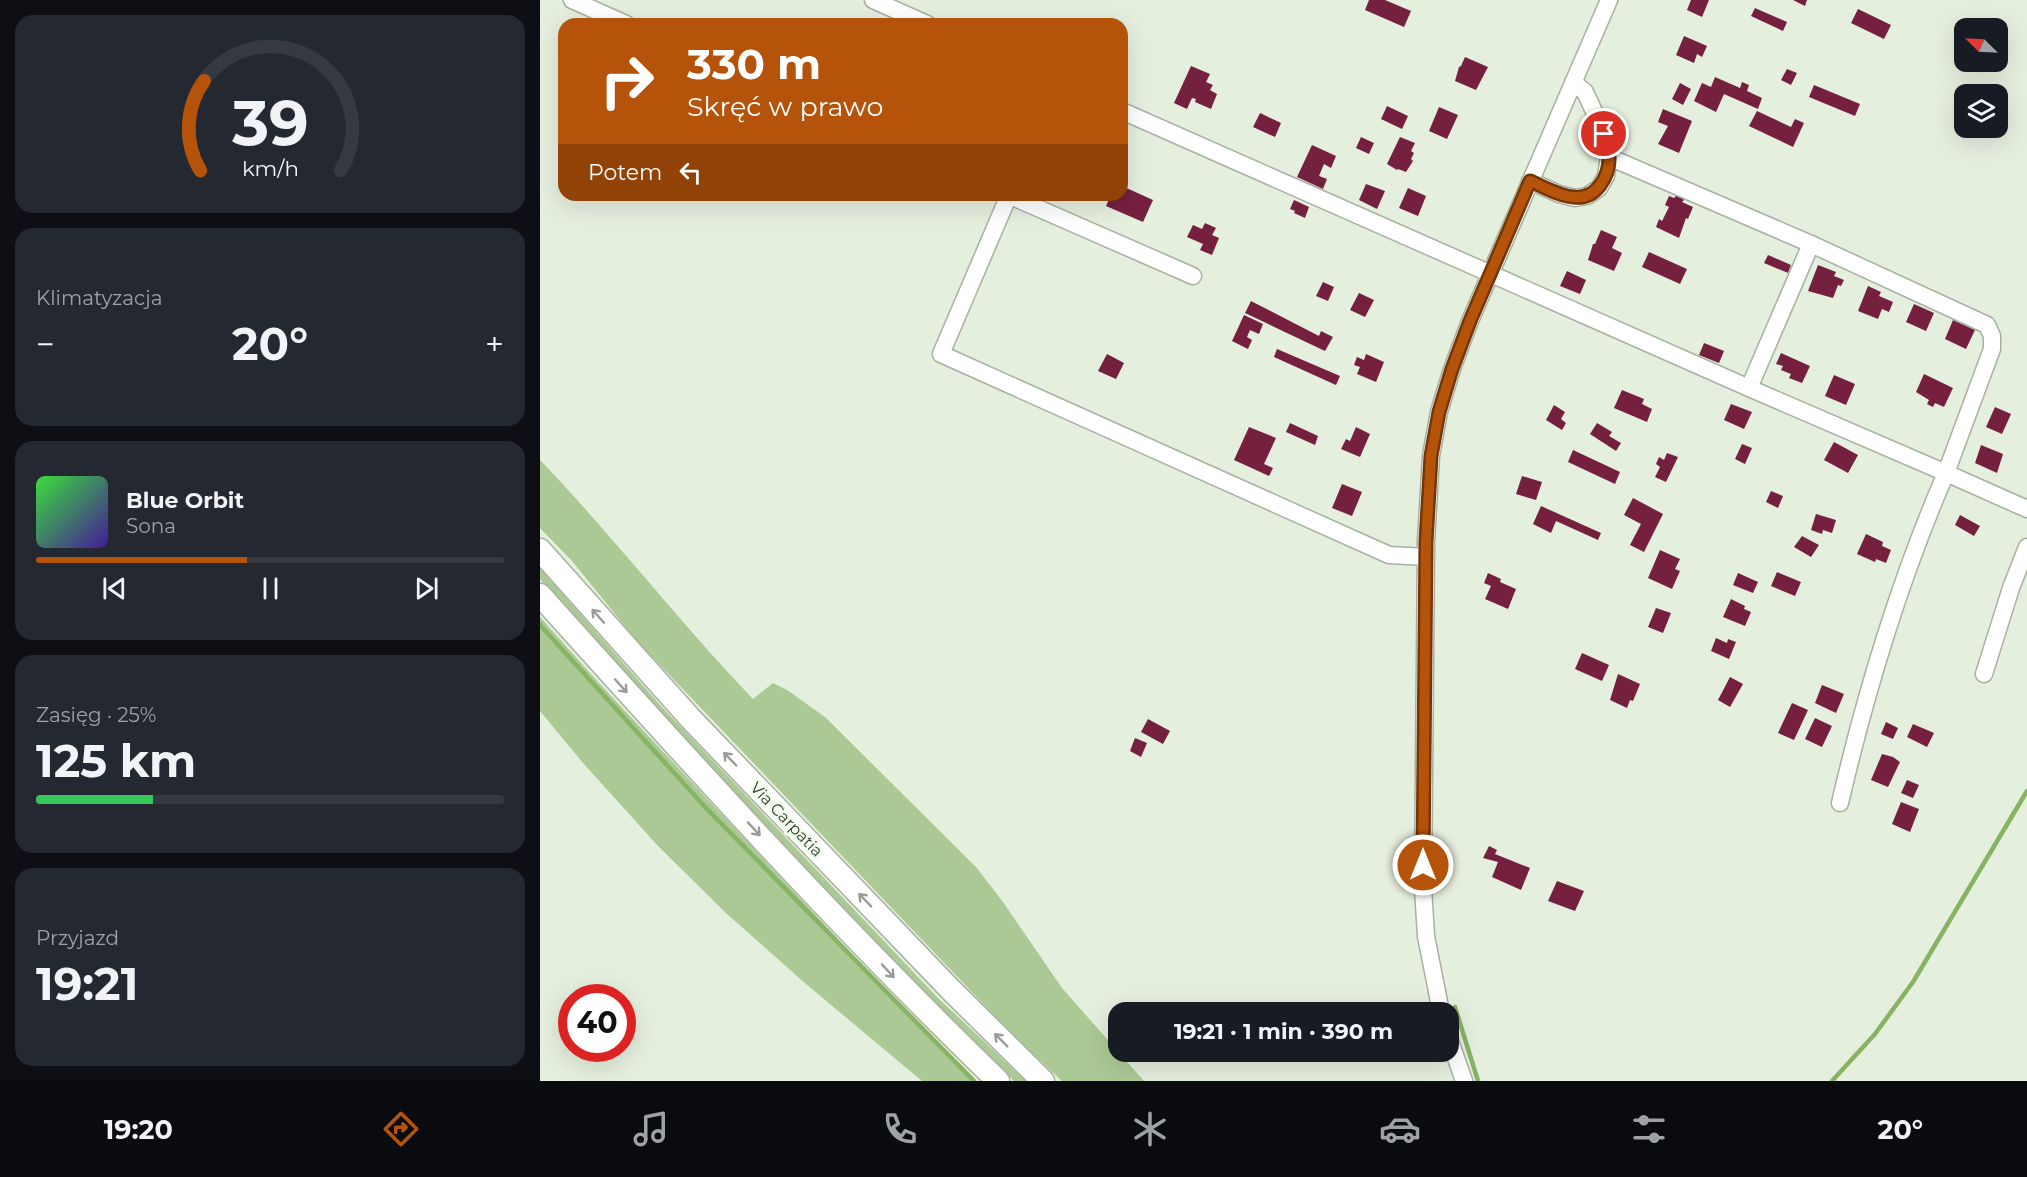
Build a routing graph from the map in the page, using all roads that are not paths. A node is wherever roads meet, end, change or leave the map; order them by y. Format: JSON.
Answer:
{"nodes":[{"id":1,"x":572,"y":0,"type":"edge"},
{"id":2,"x":873,"y":0,"type":"edge"},
{"id":3,"x":1609,"y":0,"type":"edge"},
{"id":4,"x":612,"y":18,"type":"edge"},
{"id":5,"x":914,"y":18,"type":"edge"},
{"id":6,"x":1573,"y":82,"type":"junction"},
{"id":7,"x":1128,"y":114,"type":"edge"},
{"id":8,"x":1609,"y":157,"type":"junction"},
{"id":9,"x":1530,"y":181,"type":"junction"},
{"id":10,"x":1006,"y":201,"type":"edge"},
{"id":11,"x":1023,"y":201,"type":"edge"},
{"id":12,"x":1811,"y":244,"type":"junction"},
{"id":13,"x":1490,"y":273,"type":"junction"},
{"id":14,"x":1193,"y":276,"type":"dead end"},
{"id":15,"x":1749,"y":388,"type":"junction"},
{"id":16,"x":1946,"y":472,"type":"junction"},
{"id":17,"x":2027,"y":509,"type":"edge"},
{"id":18,"x":2027,"y":547,"type":"edge"},
{"id":19,"x":540,"y":549,"type":"edge"},
{"id":20,"x":1426,"y":557,"type":"junction"},
{"id":21,"x":540,"y":595,"type":"edge"},
{"id":22,"x":1984,"y":674,"type":"dead end"},
{"id":23,"x":1840,"y":803,"type":"dead end"},
{"id":24,"x":1439,"y":1002,"type":"edge"},
{"id":25,"x":1457,"y":1062,"type":"edge"},
{"id":26,"x":998,"y":1081,"type":"edge"},
{"id":27,"x":1042,"y":1081,"type":"edge"},
{"id":28,"x":1464,"y":1081,"type":"edge"}],
"edges":[{"from":1,"to":4,"type":"street"},
{"from":2,"to":5,"type":"street"},
{"from":3,"to":6,"type":"street"},
{"from":6,"to":8,"type":"street"},
{"from":6,"to":9,"type":"street"},
{"from":7,"to":13,"type":"street"},
{"from":8,"to":9,"type":"street"},
{"from":8,"to":12,"type":"street"},
{"from":9,"to":13,"type":"street"},
{"from":10,"to":20,"type":"street"},
{"from":11,"to":14,"type":"street"},
{"from":12,"to":15,"type":"street"},
{"from":12,"to":16,"type":"street"},
{"from":13,"to":15,"type":"street"},
{"from":13,"to":20,"type":"street"},
{"from":15,"to":16,"type":"street"},
{"from":16,"to":17,"type":"street"},
{"from":16,"to":23,"type":"street"},
{"from":18,"to":22,"type":"street"},
{"from":27,"to":19,"type":"highway","name":"Via Carpatia","one_way":true},
{"from":20,"to":24,"type":"street"},
{"from":21,"to":26,"type":"highway","name":"Via Carpatia","one_way":true},
{"from":25,"to":28,"type":"street"}]}
